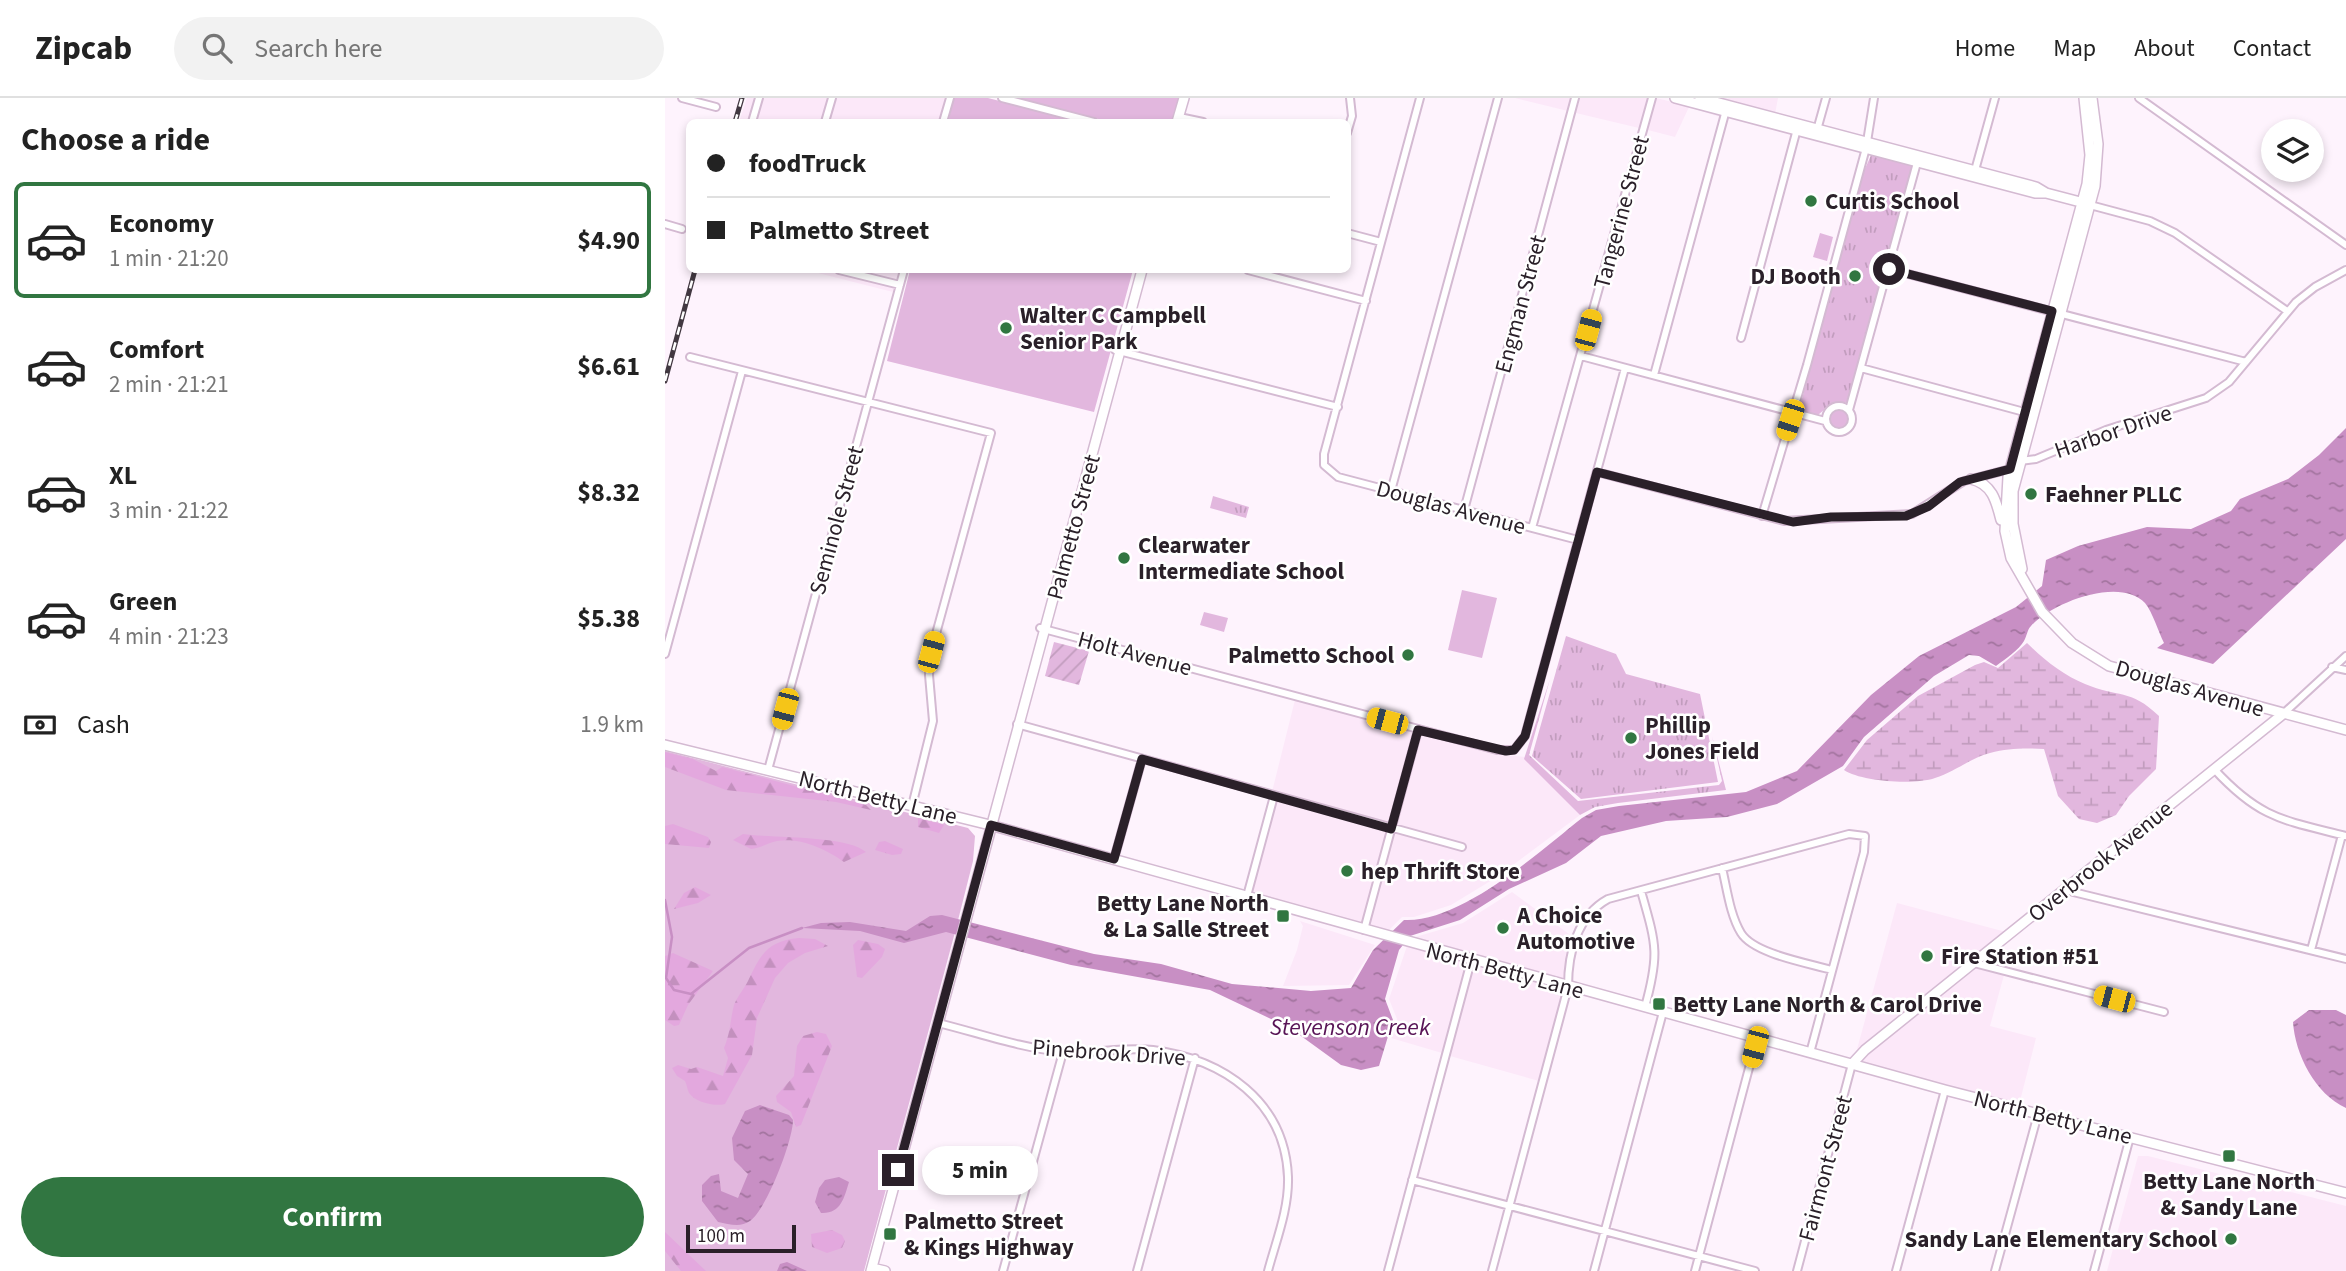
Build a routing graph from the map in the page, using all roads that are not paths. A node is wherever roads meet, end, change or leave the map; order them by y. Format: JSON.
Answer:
{"nodes":[{"id":1,"x":682,"y":98,"type":"edge"},
{"id":2,"x":759,"y":98,"type":"edge"},
{"id":3,"x":832,"y":98,"type":"edge"},
{"id":4,"x":950,"y":98,"type":"edge"},
{"id":5,"x":1002,"y":98,"type":"edge"},
{"id":6,"x":1184,"y":98,"type":"edge"},
{"id":7,"x":1189,"y":98,"type":"edge"},
{"id":8,"x":1350,"y":98,"type":"edge"},
{"id":9,"x":1420,"y":98,"type":"edge"},
{"id":10,"x":1498,"y":98,"type":"edge"},
{"id":11,"x":1576,"y":98,"type":"edge"},
{"id":12,"x":1652,"y":98,"type":"edge"},
{"id":13,"x":1675,"y":98,"type":"edge"},
{"id":14,"x":1700,"y":98,"type":"edge"},
{"id":15,"x":1826,"y":98,"type":"edge"},
{"id":16,"x":1874,"y":98,"type":"edge"},
{"id":17,"x":1995,"y":98,"type":"edge"},
{"id":18,"x":2084,"y":98,"type":"edge"},
{"id":19,"x":2092,"y":98,"type":"edge"},
{"id":20,"x":2140,"y":99,"type":"edge"},
{"id":21,"x":1710,"y":102,"type":"edge"},
{"id":22,"x":716,"y":107,"type":"dead end"},
{"id":23,"x":1727,"y":108,"type":"junction"},
{"id":24,"x":754,"y":119,"type":"edge"},
{"id":25,"x":826,"y":119,"type":"edge"},
{"id":26,"x":944,"y":119,"type":"edge"},
{"id":27,"x":1082,"y":119,"type":"edge"},
{"id":28,"x":1181,"y":119,"type":"edge"},
{"id":29,"x":1182,"y":119,"type":"edge"},
{"id":30,"x":1351,"y":119,"type":"edge"},
{"id":31,"x":1798,"y":127,"type":"junction"},
{"id":32,"x":1816,"y":132,"type":"junction"},
{"id":33,"x":1866,"y":145,"type":"junction"},
{"id":34,"x":1918,"y":159,"type":"junction"},
{"id":35,"x":1974,"y":173,"type":"junction"},
{"id":36,"x":2086,"y":204,"type":"junction"},
{"id":37,"x":665,"y":224,"type":"edge"},
{"id":38,"x":682,"y":229,"type":"dead end"},
{"id":39,"x":1351,"y":234,"type":"edge"},
{"id":40,"x":1381,"y":242,"type":"junction"},
{"id":41,"x":2346,"y":245,"type":"edge"},
{"id":42,"x":1889,"y":269,"type":"junction"},
{"id":43,"x":2346,"y":270,"type":"edge"},
{"id":44,"x":851,"y":273,"type":"edge"},
{"id":45,"x":903,"y":273,"type":"edge"},
{"id":46,"x":1138,"y":273,"type":"edge"},
{"id":47,"x":1259,"y":273,"type":"edge"},
{"id":48,"x":900,"y":285,"type":"junction"},
{"id":49,"x":1366,"y":301,"type":"junction"},
{"id":50,"x":2287,"y":311,"type":"junction"},
{"id":51,"x":2057,"y":312,"type":"junction"},
{"id":52,"x":1741,"y":338,"type":"dead end"},
{"id":53,"x":1117,"y":350,"type":"junction"},
{"id":54,"x":1581,"y":356,"type":"junction"},
{"id":55,"x":690,"y":357,"type":"dead end"},
{"id":56,"x":2246,"y":362,"type":"junction"},
{"id":57,"x":1625,"y":368,"type":"junction"},
{"id":58,"x":1861,"y":368,"type":"junction"},
{"id":59,"x":742,"y":371,"type":"junction"},
{"id":60,"x":1654,"y":375,"type":"junction"},
{"id":61,"x":868,"y":402,"type":"junction"},
{"id":62,"x":1338,"y":407,"type":"junction"},
{"id":63,"x":1849,"y":410,"type":"junction"},
{"id":64,"x":1792,"y":413,"type":"junction"},
{"id":65,"x":2029,"y":413,"type":"junction"},
{"id":66,"x":1825,"y":421,"type":"junction"},
{"id":67,"x":2020,"y":461,"type":"junction"},
{"id":68,"x":2010,"y":469,"type":"junction"},
{"id":69,"x":1597,"y":472,"type":"junction"},
{"id":70,"x":1971,"y":479,"type":"junction"},
{"id":71,"x":1391,"y":491,"type":"junction"},
{"id":72,"x":1464,"y":510,"type":"junction"},
{"id":73,"x":1762,"y":516,"type":"junction"},
{"id":74,"x":1532,"y":528,"type":"junction"},
{"id":75,"x":2005,"y":531,"type":"junction"},
{"id":76,"x":1578,"y":540,"type":"junction"},
{"id":77,"x":2025,"y":584,"type":"junction"},
{"id":78,"x":1043,"y":629,"type":"junction"},
{"id":79,"x":665,"y":654,"type":"edge"},
{"id":80,"x":2346,"y":656,"type":"edge"},
{"id":81,"x":2332,"y":667,"type":"junction"},
{"id":82,"x":2346,"y":670,"type":"edge"},
{"id":83,"x":2283,"y":714,"type":"junction"},
{"id":84,"x":1017,"y":724,"type":"junction"},
{"id":85,"x":1418,"y":730,"type":"junction"},
{"id":86,"x":2346,"y":730,"type":"edge"},
{"id":87,"x":665,"y":745,"type":"edge"},
{"id":88,"x":1142,"y":759,"type":"junction"},
{"id":89,"x":2214,"y":769,"type":"junction"},
{"id":90,"x":768,"y":770,"type":"junction"},
{"id":91,"x":1274,"y":796,"type":"junction"},
{"id":92,"x":912,"y":806,"type":"junction"},
{"id":93,"x":991,"y":825,"type":"junction"},
{"id":94,"x":1391,"y":829,"type":"junction"},
{"id":95,"x":2344,"y":836,"type":"edge"},
{"id":96,"x":1462,"y":847,"type":"dead end"},
{"id":97,"x":1114,"y":859,"type":"junction"},
{"id":98,"x":1722,"y":869,"type":"junction"},
{"id":99,"x":2065,"y":890,"type":"junction"},
{"id":100,"x":1641,"y":891,"type":"junction"},
{"id":101,"x":1247,"y":896,"type":"junction"},
{"id":102,"x":1364,"y":930,"type":"junction"},
{"id":103,"x":2311,"y":950,"type":"junction"},
{"id":104,"x":2346,"y":959,"type":"edge"},
{"id":105,"x":1471,"y":961,"type":"junction"},
{"id":106,"x":1974,"y":963,"type":"junction"},
{"id":107,"x":1832,"y":970,"type":"junction"},
{"id":108,"x":1568,"y":987,"type":"junction"},
{"id":109,"x":1645,"y":1007,"type":"junction"},
{"id":110,"x":1663,"y":1012,"type":"junction"},
{"id":111,"x":2164,"y":1012,"type":"dead end"},
{"id":112,"x":938,"y":1023,"type":"junction"},
{"id":113,"x":1757,"y":1038,"type":"junction"},
{"id":114,"x":1063,"y":1052,"type":"junction"},
{"id":115,"x":1810,"y":1053,"type":"junction"},
{"id":116,"x":1195,"y":1058,"type":"junction"},
{"id":117,"x":1852,"y":1064,"type":"junction"},
{"id":118,"x":1945,"y":1090,"type":"junction"},
{"id":119,"x":2038,"y":1114,"type":"junction"},
{"id":120,"x":2130,"y":1137,"type":"junction"},
{"id":121,"x":1412,"y":1180,"type":"junction"},
{"id":122,"x":2346,"y":1193,"type":"edge"},
{"id":123,"x":1510,"y":1206,"type":"junction"},
{"id":124,"x":1605,"y":1230,"type":"junction"},
{"id":125,"x":1699,"y":1257,"type":"junction"},
{"id":126,"x":871,"y":1269,"type":"edge"},
{"id":127,"x":885,"y":1271,"type":"edge"},
{"id":128,"x":1003,"y":1271,"type":"edge"},
{"id":129,"x":1137,"y":1271,"type":"edge"},
{"id":130,"x":1268,"y":1271,"type":"edge"},
{"id":131,"x":1388,"y":1271,"type":"edge"},
{"id":132,"x":1492,"y":1271,"type":"edge"},
{"id":133,"x":1594,"y":1271,"type":"edge"},
{"id":134,"x":1695,"y":1271,"type":"edge"},
{"id":135,"x":1755,"y":1271,"type":"edge"},
{"id":136,"x":1797,"y":1271,"type":"edge"},
{"id":137,"x":1896,"y":1271,"type":"edge"},
{"id":138,"x":1995,"y":1271,"type":"edge"},
{"id":139,"x":2094,"y":1271,"type":"edge"}],
"edges":[{"from":1,"to":22,"type":"street"},
{"from":2,"to":24,"type":"street"},
{"from":3,"to":25,"type":"street"},
{"from":4,"to":26,"type":"street"},
{"from":5,"to":27,"type":"street"},
{"from":6,"to":28,"type":"street"},
{"from":7,"to":29,"type":"street"},
{"from":8,"to":30,"type":"street"},
{"from":9,"to":40,"type":"street"},
{"from":10,"to":71,"type":"street"},
{"from":11,"to":72,"type":"street","name":"Engman Street"},
{"from":12,"to":54,"type":"street","name":"Tangerine Street"},
{"from":13,"to":21,"type":"street"},
{"from":14,"to":21,"type":"street"},
{"from":15,"to":32,"type":"street"},
{"from":16,"to":33,"type":"street"},
{"from":17,"to":35,"type":"street"},
{"from":18,"to":36,"type":"street"},
{"from":19,"to":36,"type":"street"},
{"from":20,"to":41,"type":"street"},
{"from":21,"to":23,"type":"street"},
{"from":23,"to":31,"type":"street"},
{"from":23,"to":60,"type":"street"},
{"from":31,"to":32,"type":"street"},
{"from":31,"to":52,"type":"street"},
{"from":32,"to":33,"type":"street"},
{"from":33,"to":34,"type":"street"},
{"from":33,"to":64,"type":"street"},
{"from":34,"to":35,"type":"street"},
{"from":34,"to":42,"type":"street"},
{"from":35,"to":36,"type":"street"},
{"from":36,"to":50,"type":"street"},
{"from":36,"to":51,"type":"street"},
{"from":37,"to":38,"type":"street"},
{"from":39,"to":40,"type":"street"},
{"from":40,"to":49,"type":"street"},
{"from":42,"to":51,"type":"street"},
{"from":42,"to":58,"type":"street"},
{"from":43,"to":50,"type":"street","name":"Harbor Drive"},
{"from":44,"to":48,"type":"street"},
{"from":45,"to":48,"type":"street","name":"Seminole Street"},
{"from":46,"to":53,"type":"street","name":"Palmetto Street"},
{"from":47,"to":49,"type":"street"},
{"from":48,"to":61,"type":"street","name":"Seminole Street"},
{"from":49,"to":62,"type":"street"},
{"from":50,"to":56,"type":"street","name":"Harbor Drive"},
{"from":51,"to":56,"type":"street"},
{"from":51,"to":65,"type":"street"},
{"from":53,"to":62,"type":"street"},
{"from":53,"to":78,"type":"street","name":"Palmetto Street"},
{"from":54,"to":57,"type":"street"},
{"from":54,"to":74,"type":"street","name":"Tangerine Street"},
{"from":55,"to":59,"type":"street"},
{"from":56,"to":67,"type":"street","name":"Harbor Drive"},
{"from":57,"to":60,"type":"street"},
{"from":57,"to":69,"type":"street"},
{"from":58,"to":63,"type":"street"},
{"from":58,"to":65,"type":"street"},
{"from":59,"to":61,"type":"street"},
{"from":59,"to":79,"type":"street"},
{"from":60,"to":64,"type":"street"},
{"from":61,"to":90,"type":"street","name":"Seminole Street"},
{"from":61,"to":92,"type":"street"},
{"from":62,"to":71,"type":"street","name":"Douglas Avenue"},
{"from":63,"to":66,"type":"street"},
{"from":63,"to":66,"type":"street"},
{"from":64,"to":66,"type":"street"},
{"from":64,"to":73,"type":"street"},
{"from":65,"to":67,"type":"street"},
{"from":65,"to":68,"type":"street"},
{"from":67,"to":68,"type":"street","name":"Harbor Drive"},
{"from":67,"to":77,"type":"street","name":"Douglas Avenue"},
{"from":68,"to":70,"type":"street","name":"Harbor Drive"},
{"from":68,"to":75,"type":"street","name":"Douglas Avenue"},
{"from":69,"to":73,"type":"street","name":"Harbor Drive"},
{"from":69,"to":76,"type":"street"},
{"from":70,"to":73,"type":"street","name":"Harbor Drive"},
{"from":70,"to":75,"type":"street"},
{"from":71,"to":72,"type":"street","name":"Douglas Avenue"},
{"from":72,"to":74,"type":"street","name":"Douglas Avenue"},
{"from":74,"to":76,"type":"street","name":"Douglas Avenue"},
{"from":75,"to":77,"type":"street","name":"Douglas Avenue"},
{"from":76,"to":85,"type":"street","name":"Holt Avenue"},
{"from":77,"to":83,"type":"street","name":"Douglas Avenue"},
{"from":78,"to":84,"type":"street","name":"Palmetto Street"},
{"from":78,"to":85,"type":"street","name":"Holt Avenue"},
{"from":80,"to":81,"type":"street","name":"Overbrook Avenue"},
{"from":81,"to":82,"type":"street"},
{"from":81,"to":83,"type":"street","name":"Overbrook Avenue"},
{"from":83,"to":86,"type":"street","name":"Douglas Avenue"},
{"from":83,"to":89,"type":"street","name":"Overbrook Avenue"},
{"from":84,"to":88,"type":"street"},
{"from":84,"to":93,"type":"street","name":"Palmetto Street"},
{"from":85,"to":94,"type":"street"},
{"from":87,"to":90,"type":"street","name":"North Betty Lane"},
{"from":88,"to":91,"type":"street"},
{"from":88,"to":97,"type":"street"},
{"from":89,"to":95,"type":"street"},
{"from":89,"to":99,"type":"street","name":"Overbrook Avenue"},
{"from":90,"to":92,"type":"street","name":"North Betty Lane"},
{"from":91,"to":94,"type":"street"},
{"from":91,"to":101,"type":"street"},
{"from":92,"to":93,"type":"street","name":"North Betty Lane"},
{"from":93,"to":97,"type":"street","name":"North Betty Lane"},
{"from":93,"to":112,"type":"street","name":"Palmetto Street"},
{"from":94,"to":96,"type":"street"},
{"from":94,"to":102,"type":"street"},
{"from":95,"to":103,"type":"street"},
{"from":97,"to":101,"type":"street","name":"North Betty Lane"},
{"from":98,"to":100,"type":"street"},
{"from":98,"to":107,"type":"street"},
{"from":98,"to":107,"type":"street"},
{"from":99,"to":103,"type":"street"},
{"from":99,"to":106,"type":"street","name":"Overbrook Avenue"},
{"from":100,"to":108,"type":"street"},
{"from":100,"to":109,"type":"street"},
{"from":101,"to":102,"type":"street","name":"North Betty Lane"},
{"from":102,"to":105,"type":"street","name":"North Betty Lane"},
{"from":103,"to":104,"type":"street"},
{"from":105,"to":108,"type":"street","name":"North Betty Lane"},
{"from":105,"to":121,"type":"street"},
{"from":106,"to":111,"type":"street"},
{"from":106,"to":117,"type":"street","name":"Overbrook Avenue"},
{"from":107,"to":115,"type":"street"},
{"from":108,"to":109,"type":"street","name":"North Betty Lane"},
{"from":108,"to":123,"type":"street"},
{"from":109,"to":110,"type":"street","name":"North Betty Lane"},
{"from":110,"to":113,"type":"street","name":"North Betty Lane"},
{"from":110,"to":124,"type":"street"},
{"from":112,"to":114,"type":"street","name":"Pinebrook Drive"},
{"from":112,"to":126,"type":"street","name":"Palmetto Street"},
{"from":113,"to":115,"type":"street","name":"North Betty Lane"},
{"from":113,"to":125,"type":"street"},
{"from":114,"to":116,"type":"street","name":"Pinebrook Drive"},
{"from":114,"to":128,"type":"street"},
{"from":115,"to":117,"type":"street","name":"North Betty Lane"},
{"from":116,"to":129,"type":"street"},
{"from":116,"to":130,"type":"street","name":"Pinebrook Drive"},
{"from":117,"to":118,"type":"street","name":"North Betty Lane"},
{"from":117,"to":136,"type":"street","name":"Fairmont Street"},
{"from":118,"to":119,"type":"street","name":"North Betty Lane"},
{"from":118,"to":137,"type":"street"},
{"from":119,"to":120,"type":"street","name":"North Betty Lane"},
{"from":119,"to":138,"type":"street"},
{"from":120,"to":122,"type":"street","name":"North Betty Lane"},
{"from":120,"to":139,"type":"street"},
{"from":121,"to":123,"type":"street"},
{"from":121,"to":131,"type":"street"},
{"from":123,"to":124,"type":"street"},
{"from":123,"to":132,"type":"street"},
{"from":124,"to":125,"type":"street"},
{"from":124,"to":133,"type":"street"},
{"from":125,"to":134,"type":"street"},
{"from":125,"to":135,"type":"street"},
{"from":126,"to":127,"type":"street"}]}
